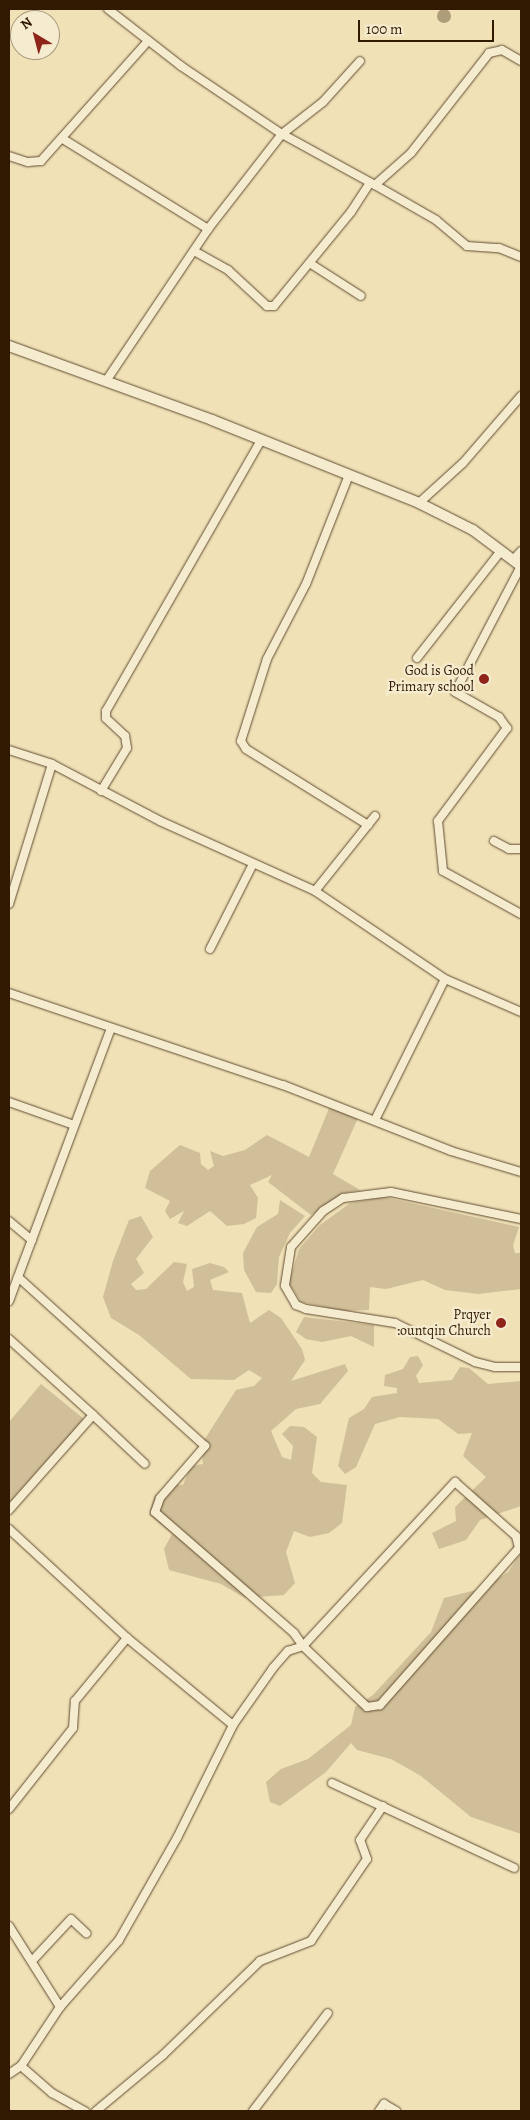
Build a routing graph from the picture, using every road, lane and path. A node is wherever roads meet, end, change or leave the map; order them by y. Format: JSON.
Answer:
{"nodes":[{"id":1,"x":108,"y":9,"type":"edge"},
{"id":2,"x":148,"y":41,"type":"junction"},
{"id":3,"x":360,"y":61,"type":"dead end"},
{"id":4,"x":521,"y":61,"type":"edge"},
{"id":5,"x":282,"y":134,"type":"junction"},
{"id":6,"x":63,"y":139,"type":"junction"},
{"id":7,"x":9,"y":156,"type":"edge"},
{"id":8,"x":372,"y":184,"type":"junction"},
{"id":9,"x":208,"y":229,"type":"junction"},
{"id":10,"x":194,"y":251,"type":"junction"},
{"id":11,"x":521,"y":257,"type":"edge"},
{"id":12,"x":311,"y":264,"type":"junction"},
{"id":13,"x":361,"y":296,"type":"dead end"},
{"id":14,"x":9,"y":346,"type":"edge"},
{"id":15,"x":106,"y":381,"type":"junction"},
{"id":16,"x":521,"y":396,"type":"edge"},
{"id":17,"x":261,"y":440,"type":"junction"},
{"id":18,"x":349,"y":475,"type":"junction"},
{"id":19,"x":419,"y":503,"type":"junction"},
{"id":20,"x":501,"y":551,"type":"junction"},
{"id":21,"x":521,"y":551,"type":"edge"},
{"id":22,"x":518,"y":564,"type":"edge"},
{"id":23,"x":417,"y":658,"type":"dead end"},
{"id":24,"x":9,"y":750,"type":"edge"},
{"id":25,"x":52,"y":764,"type":"junction"},
{"id":26,"x":101,"y":791,"type":"junction"},
{"id":27,"x":375,"y":816,"type":"dead end"},
{"id":28,"x":368,"y":825,"type":"junction"},
{"id":29,"x":494,"y":841,"type":"dead end"},
{"id":30,"x":521,"y":849,"type":"edge"},
{"id":31,"x":254,"y":864,"type":"junction"},
{"id":32,"x":315,"y":890,"type":"junction"},
{"id":33,"x":9,"y":904,"type":"edge"},
{"id":34,"x":521,"y":914,"type":"edge"},
{"id":35,"x":210,"y":949,"type":"dead end"},
{"id":36,"x":445,"y":979,"type":"junction"},
{"id":37,"x":9,"y":993,"type":"edge"},
{"id":38,"x":521,"y":1012,"type":"edge"},
{"id":39,"x":111,"y":1028,"type":"junction"},
{"id":40,"x":9,"y":1102,"type":"edge"},
{"id":41,"x":375,"y":1120,"type":"junction"},
{"id":42,"x":74,"y":1125,"type":"junction"},
{"id":43,"x":521,"y":1172,"type":"edge"},
{"id":44,"x":521,"y":1219,"type":"edge"},
{"id":45,"x":9,"y":1220,"type":"edge"},
{"id":46,"x":32,"y":1240,"type":"junction"},
{"id":47,"x":18,"y":1277,"type":"junction"},
{"id":48,"x":9,"y":1301,"type":"edge"},
{"id":49,"x":9,"y":1339,"type":"edge"},
{"id":50,"x":521,"y":1367,"type":"edge"},
{"id":51,"x":93,"y":1415,"type":"junction"},
{"id":52,"x":145,"y":1464,"type":"dead end"},
{"id":53,"x":9,"y":1510,"type":"edge"},
{"id":54,"x":9,"y":1529,"type":"edge"},
{"id":55,"x":127,"y":1638,"type":"junction"},
{"id":56,"x":303,"y":1646,"type":"junction"},
{"id":57,"x":233,"y":1725,"type":"junction"},
{"id":58,"x":332,"y":1783,"type":"dead end"},
{"id":59,"x":382,"y":1806,"type":"junction"},
{"id":60,"x":9,"y":1809,"type":"edge"},
{"id":61,"x":514,"y":1868,"type":"dead end"},
{"id":62,"x":9,"y":1926,"type":"edge"},
{"id":63,"x":86,"y":1933,"type":"dead end"},
{"id":64,"x":32,"y":1961,"type":"junction"},
{"id":65,"x":60,"y":2007,"type":"junction"},
{"id":66,"x":328,"y":2014,"type":"dead end"},
{"id":67,"x":21,"y":2066,"type":"junction"},
{"id":68,"x":9,"y":2074,"type":"edge"},
{"id":69,"x":85,"y":2111,"type":"edge"},
{"id":70,"x":96,"y":2111,"type":"edge"},
{"id":71,"x":253,"y":2111,"type":"edge"},
{"id":72,"x":379,"y":2111,"type":"edge"},
{"id":73,"x":396,"y":2111,"type":"edge"}],
"edges":[{"from":1,"to":2,"type":"street"},
{"from":2,"to":5,"type":"street"},
{"from":2,"to":6,"type":"street"},
{"from":3,"to":5,"type":"street"},
{"from":4,"to":8,"type":"street"},
{"from":5,"to":8,"type":"street"},
{"from":5,"to":9,"type":"street"},
{"from":6,"to":7,"type":"street"},
{"from":6,"to":9,"type":"street"},
{"from":8,"to":11,"type":"street"},
{"from":8,"to":12,"type":"street"},
{"from":9,"to":10,"type":"street"},
{"from":10,"to":12,"type":"street"},
{"from":10,"to":15,"type":"street"},
{"from":12,"to":13,"type":"street"},
{"from":14,"to":15,"type":"street"},
{"from":15,"to":17,"type":"street"},
{"from":16,"to":19,"type":"street"},
{"from":17,"to":18,"type":"street"},
{"from":17,"to":26,"type":"street"},
{"from":18,"to":19,"type":"street"},
{"from":18,"to":28,"type":"street"},
{"from":19,"to":20,"type":"street"},
{"from":20,"to":22,"type":"street"},
{"from":20,"to":23,"type":"street"},
{"from":21,"to":22,"type":"street"},
{"from":22,"to":34,"type":"street"},
{"from":24,"to":25,"type":"street"},
{"from":25,"to":26,"type":"street"},
{"from":25,"to":33,"type":"street"},
{"from":26,"to":31,"type":"street"},
{"from":27,"to":28,"type":"street"},
{"from":28,"to":32,"type":"street"},
{"from":29,"to":30,"type":"street"},
{"from":31,"to":32,"type":"street"},
{"from":31,"to":35,"type":"street"},
{"from":32,"to":36,"type":"street"},
{"from":36,"to":38,"type":"street"},
{"from":36,"to":41,"type":"street"},
{"from":37,"to":39,"type":"street"},
{"from":39,"to":41,"type":"street"},
{"from":39,"to":42,"type":"street"},
{"from":40,"to":42,"type":"street"},
{"from":41,"to":43,"type":"street"},
{"from":42,"to":46,"type":"street"},
{"from":44,"to":50,"type":"street"},
{"from":45,"to":46,"type":"street"},
{"from":46,"to":47,"type":"street"},
{"from":47,"to":48,"type":"street"},
{"from":47,"to":56,"type":"street"},
{"from":49,"to":51,"type":"street"},
{"from":51,"to":52,"type":"street"},
{"from":51,"to":53,"type":"street"},
{"from":54,"to":55,"type":"street"},
{"from":55,"to":57,"type":"street"},
{"from":55,"to":60,"type":"street"},
{"from":56,"to":56,"type":"street"},
{"from":56,"to":57,"type":"street"},
{"from":57,"to":65,"type":"street"},
{"from":58,"to":59,"type":"street"},
{"from":59,"to":61,"type":"street"},
{"from":59,"to":70,"type":"street"},
{"from":62,"to":64,"type":"street"},
{"from":63,"to":64,"type":"street"},
{"from":64,"to":65,"type":"street"},
{"from":65,"to":67,"type":"street"},
{"from":66,"to":71,"type":"street"},
{"from":67,"to":68,"type":"street"},
{"from":67,"to":69,"type":"street"},
{"from":72,"to":73,"type":"street"}]}
